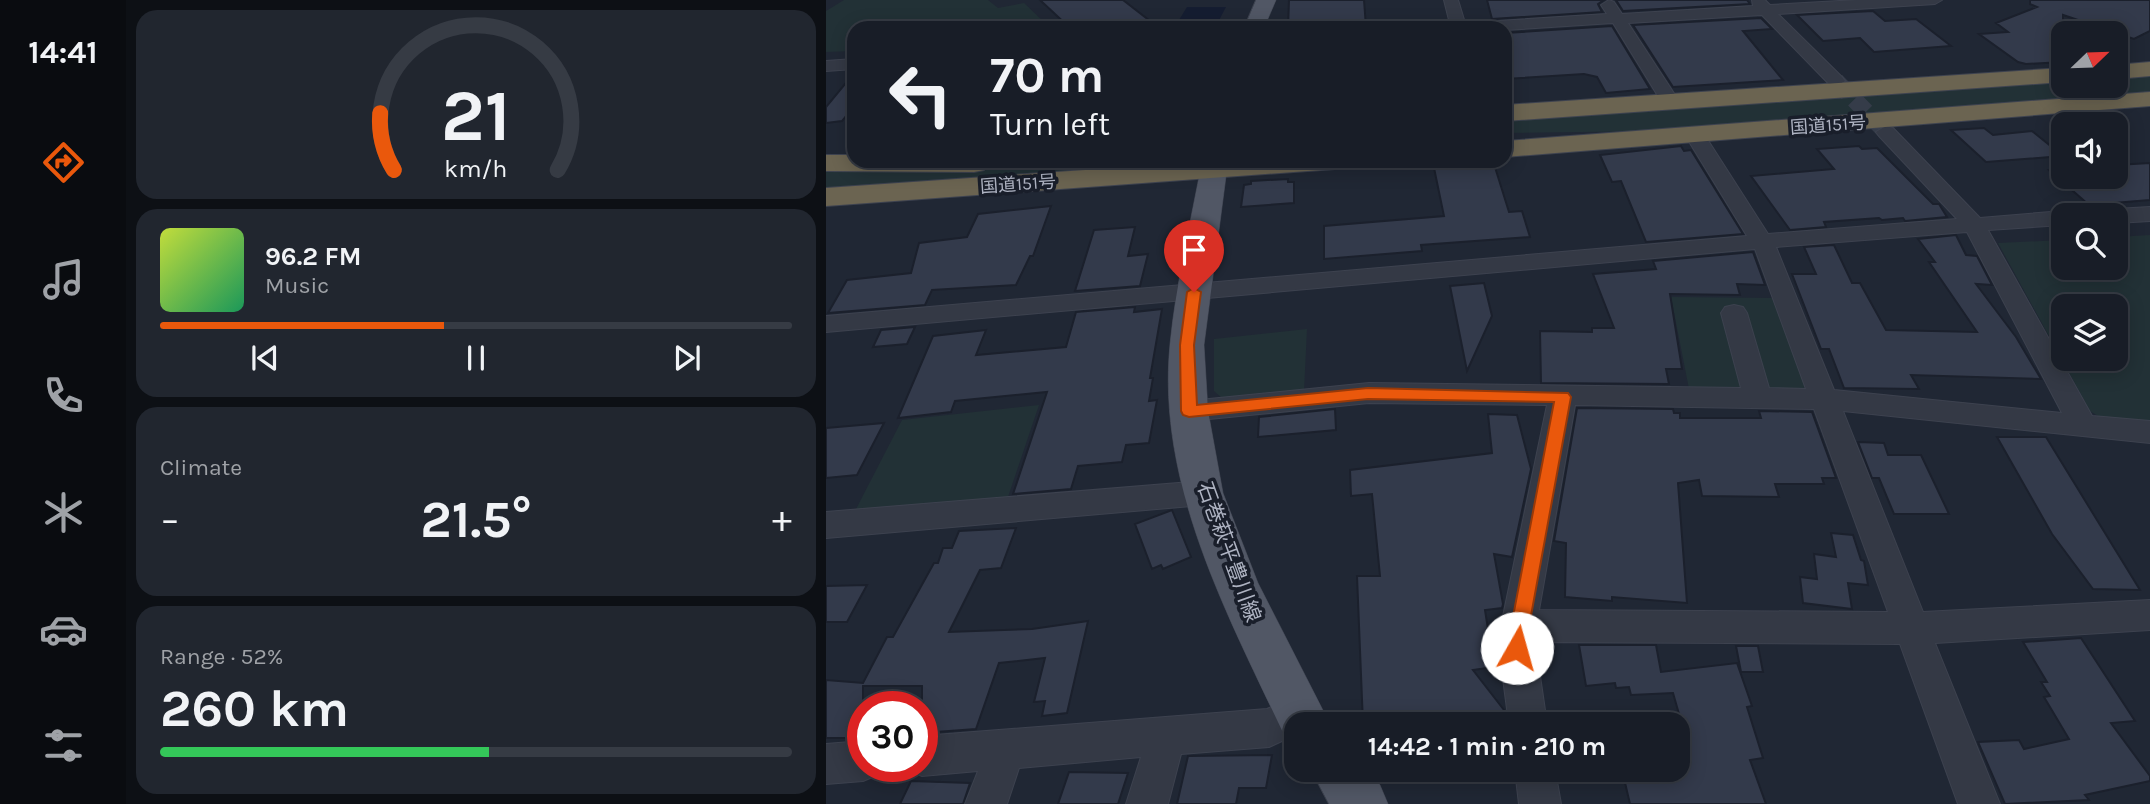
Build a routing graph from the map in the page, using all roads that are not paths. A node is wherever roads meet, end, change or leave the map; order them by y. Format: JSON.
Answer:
{"nodes":[{"id":1,"x":1266,"y":0,"type":"edge"},
{"id":2,"x":1451,"y":0,"type":"edge"},
{"id":3,"x":1605,"y":0,"type":"edge"},
{"id":4,"x":1935,"y":0,"type":"edge"},
{"id":5,"x":1898,"y":1,"type":"edge"},
{"id":6,"x":1761,"y":5,"type":"edge"},
{"id":7,"x":1617,"y":19,"type":"junction"},
{"id":8,"x":1257,"y":21,"type":"edge"},
{"id":9,"x":1457,"y":21,"type":"edge"},
{"id":10,"x":1512,"y":25,"type":"edge"},
{"id":11,"x":847,"y":64,"type":"edge"},
{"id":12,"x":826,"y":66,"type":"edge"},
{"id":13,"x":2150,"y":69,"type":"edge"},
{"id":14,"x":2128,"y":71,"type":"edge"},
{"id":15,"x":2051,"y":76,"type":"edge"},
{"id":16,"x":1836,"y":80,"type":"tunnel mouth"},
{"id":17,"x":2150,"y":99,"type":"edge"},
{"id":18,"x":1670,"y":101,"type":"junction"},
{"id":19,"x":1512,"y":112,"type":"edge"},
{"id":20,"x":1886,"y":132,"type":"tunnel mouth"},
{"id":21,"x":1695,"y":135,"type":"junction"},
{"id":22,"x":1644,"y":138,"type":"junction"},
{"id":23,"x":1512,"y":140,"type":"edge"},
{"id":24,"x":1512,"y":148,"type":"edge"},
{"id":25,"x":847,"y":157,"type":"edge"},
{"id":26,"x":826,"y":161,"type":"edge"},
{"id":27,"x":847,"y":161,"type":"edge"},
{"id":28,"x":1160,"y":168,"type":"edge"},
{"id":29,"x":1206,"y":168,"type":"edge"},
{"id":30,"x":826,"y":197,"type":"edge"},
{"id":31,"x":2150,"y":214,"type":"edge"},
{"id":32,"x":2128,"y":215,"type":"edge"},
{"id":33,"x":2051,"y":219,"type":"edge"},
{"id":34,"x":1973,"y":223,"type":"junction"},
{"id":35,"x":1763,"y":241,"type":"junction"},
{"id":36,"x":1194,"y":292,"type":"junction"},
{"id":37,"x":1734,"y":313,"type":"dead end"},
{"id":38,"x":826,"y":324,"type":"edge"},
{"id":39,"x":1563,"y":397,"type":"junction"},
{"id":40,"x":1758,"y":399,"type":"junction"},
{"id":41,"x":1826,"y":400,"type":"junction"},
{"id":42,"x":1189,"y":411,"type":"junction"},
{"id":43,"x":2083,"y":426,"type":"junction"},
{"id":44,"x":2150,"y":432,"type":"edge"},
{"id":45,"x":1203,"y":493,"type":"junction"},
{"id":46,"x":826,"y":525,"type":"edge"},
{"id":47,"x":2150,"y":615,"type":"edge"},
{"id":48,"x":1519,"y":626,"type":"junction"},
{"id":49,"x":1913,"y":628,"type":"junction"},
{"id":50,"x":1299,"y":712,"type":"edge"},
{"id":51,"x":1526,"y":712,"type":"edge"},
{"id":52,"x":1284,"y":724,"type":"edge"},
{"id":53,"x":1167,"y":735,"type":"junction"},
{"id":54,"x":1006,"y":750,"type":"junction"},
{"id":55,"x":938,"y":755,"type":"edge"},
{"id":56,"x":847,"y":762,"type":"edge"},
{"id":57,"x":826,"y":764,"type":"edge"},
{"id":58,"x":1345,"y":782,"type":"edge"},
{"id":59,"x":1537,"y":782,"type":"edge"},
{"id":60,"x":986,"y":804,"type":"edge"},
{"id":61,"x":1147,"y":804,"type":"edge"},
{"id":62,"x":1361,"y":804,"type":"edge"},
{"id":63,"x":1540,"y":804,"type":"edge"},
{"id":64,"x":1979,"y":804,"type":"edge"}],
"edges":[{"from":1,"to":8,"type":"main road"},
{"from":2,"to":9,"type":"street"},
{"from":3,"to":7,"type":"street"},
{"from":4,"to":5,"type":"street"},
{"from":5,"to":6,"type":"street"},
{"from":6,"to":7,"type":"street"},
{"from":6,"to":16,"type":"street"},
{"from":7,"to":10,"type":"street"},
{"from":7,"to":18,"type":"street"},
{"from":11,"to":12,"type":"street"},
{"from":13,"to":14,"type":"highway"},
{"from":15,"to":18,"type":"highway","name":"国道151号"},
{"from":17,"to":21,"type":"highway","name":"国道151号"},
{"from":18,"to":19,"type":"highway","name":"国道151号"},
{"from":20,"to":34,"type":"street"},
{"from":21,"to":22,"type":"highway","name":"国道151号"},
{"from":21,"to":35,"type":"street"},
{"from":22,"to":23,"type":"highway"},
{"from":22,"to":24,"type":"highway","name":"国道151号"},
{"from":25,"to":26,"type":"highway"},
{"from":26,"to":27,"type":"highway"},
{"from":28,"to":30,"type":"highway","name":"国道151号"},
{"from":29,"to":36,"type":"main road","name":"石巻萩平豊川線"},
{"from":31,"to":32,"type":"street"},
{"from":33,"to":34,"type":"street"},
{"from":34,"to":35,"type":"street"},
{"from":34,"to":43,"type":"street"},
{"from":35,"to":36,"type":"street"},
{"from":35,"to":41,"type":"street"},
{"from":36,"to":38,"type":"street"},
{"from":36,"to":42,"type":"main road","name":"石巻萩平豊川線"},
{"from":37,"to":40,"type":"street"},
{"from":39,"to":40,"type":"street"},
{"from":39,"to":42,"type":"street"},
{"from":39,"to":48,"type":"street"},
{"from":40,"to":41,"type":"street"},
{"from":41,"to":43,"type":"street"},
{"from":41,"to":49,"type":"street"},
{"from":42,"to":45,"type":"main road","name":"石巻萩平豊川線"},
{"from":43,"to":44,"type":"street"},
{"from":45,"to":46,"type":"street"},
{"from":45,"to":50,"type":"main road","name":"石巻萩平豊川線"},
{"from":47,"to":49,"type":"street"},
{"from":48,"to":49,"type":"street"},
{"from":48,"to":51,"type":"street"},
{"from":49,"to":64,"type":"street"},
{"from":52,"to":53,"type":"street"},
{"from":53,"to":54,"type":"street"},
{"from":53,"to":61,"type":"street"},
{"from":54,"to":55,"type":"street"},
{"from":54,"to":60,"type":"street"},
{"from":56,"to":57,"type":"street"},
{"from":58,"to":62,"type":"main road"},
{"from":59,"to":63,"type":"street"}]}
